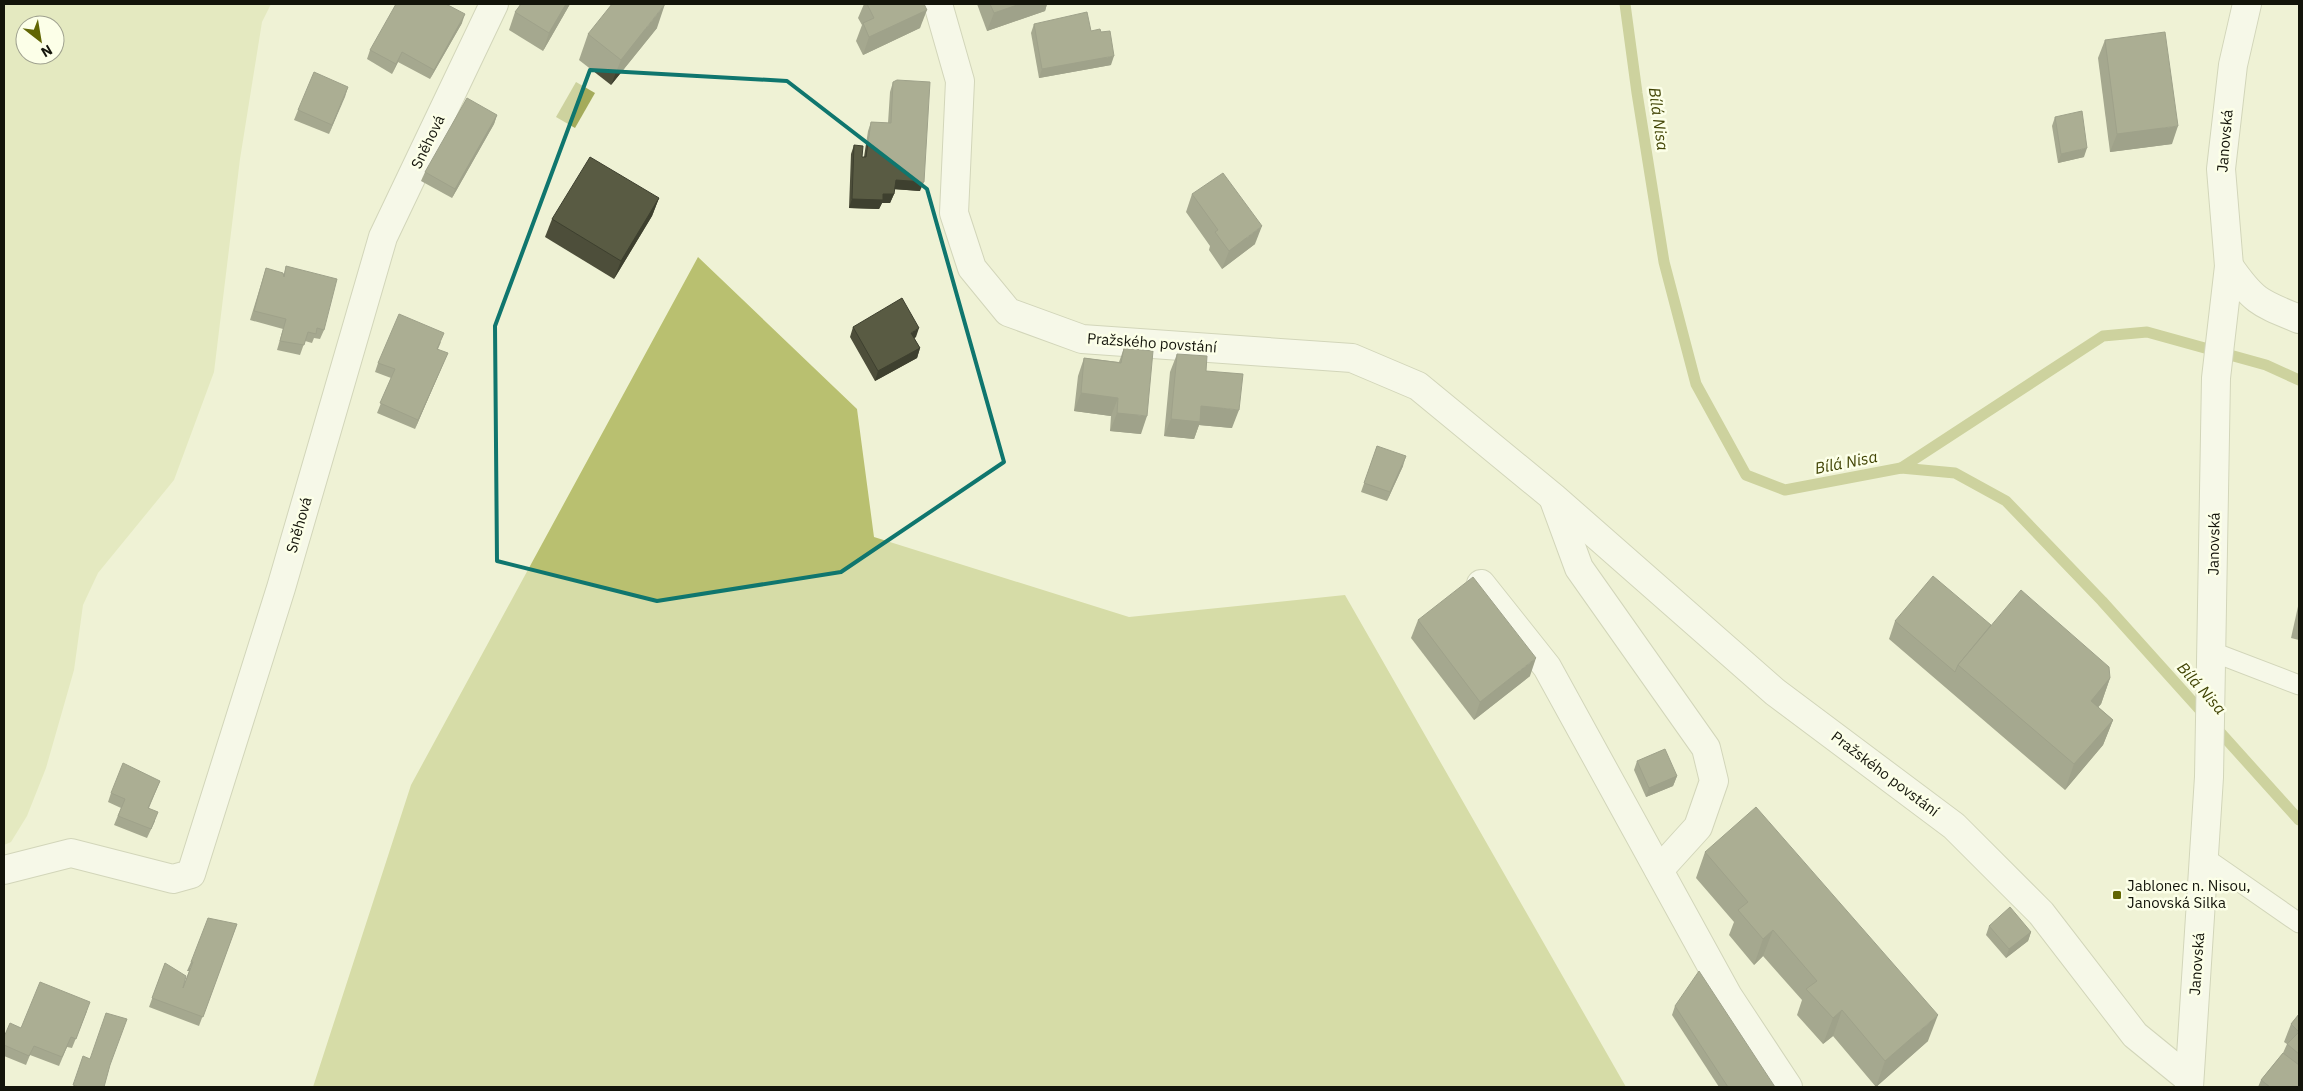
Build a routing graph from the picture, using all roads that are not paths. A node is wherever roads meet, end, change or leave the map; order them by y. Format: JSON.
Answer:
{"nodes":[{"id":1,"x":494,"y":4,"type":"edge"},
{"id":2,"x":938,"y":4,"type":"edge"},
{"id":3,"x":2246,"y":4,"type":"edge"},
{"id":4,"x":2229,"y":266,"type":"junction"},
{"id":5,"x":2299,"y":320,"type":"edge"},
{"id":6,"x":1553,"y":497,"type":"junction"},
{"id":7,"x":1481,"y":584,"type":"edge"},
{"id":8,"x":2213,"y":652,"type":"junction"},
{"id":9,"x":2299,"y":686,"type":"edge"},
{"id":10,"x":2204,"y":858,"type":"junction"},
{"id":11,"x":4,"y":870,"type":"edge"},
{"id":12,"x":1659,"y":870,"type":"junction"},
{"id":13,"x":2299,"y":923,"type":"edge"},
{"id":14,"x":2189,"y":1083,"type":"edge"},
{"id":15,"x":1788,"y":1087,"type":"edge"}],
"edges":[{"from":1,"to":11,"type":"street","name":"Sněhová"},
{"from":2,"to":6,"type":"street","name":"Pražského povstání"},
{"from":3,"to":4,"type":"street","name":"Janovská"},
{"from":4,"to":5,"type":"street"},
{"from":4,"to":8,"type":"street","name":"Janovská"},
{"from":6,"to":12,"type":"street"},
{"from":6,"to":14,"type":"street","name":"Pražského povstání"},
{"from":7,"to":12,"type":"street"},
{"from":8,"to":9,"type":"lane"},
{"from":8,"to":10,"type":"street","name":"Janovská"},
{"from":10,"to":13,"type":"lane"},
{"from":10,"to":14,"type":"street","name":"Janovská"},
{"from":12,"to":15,"type":"street"}]}
